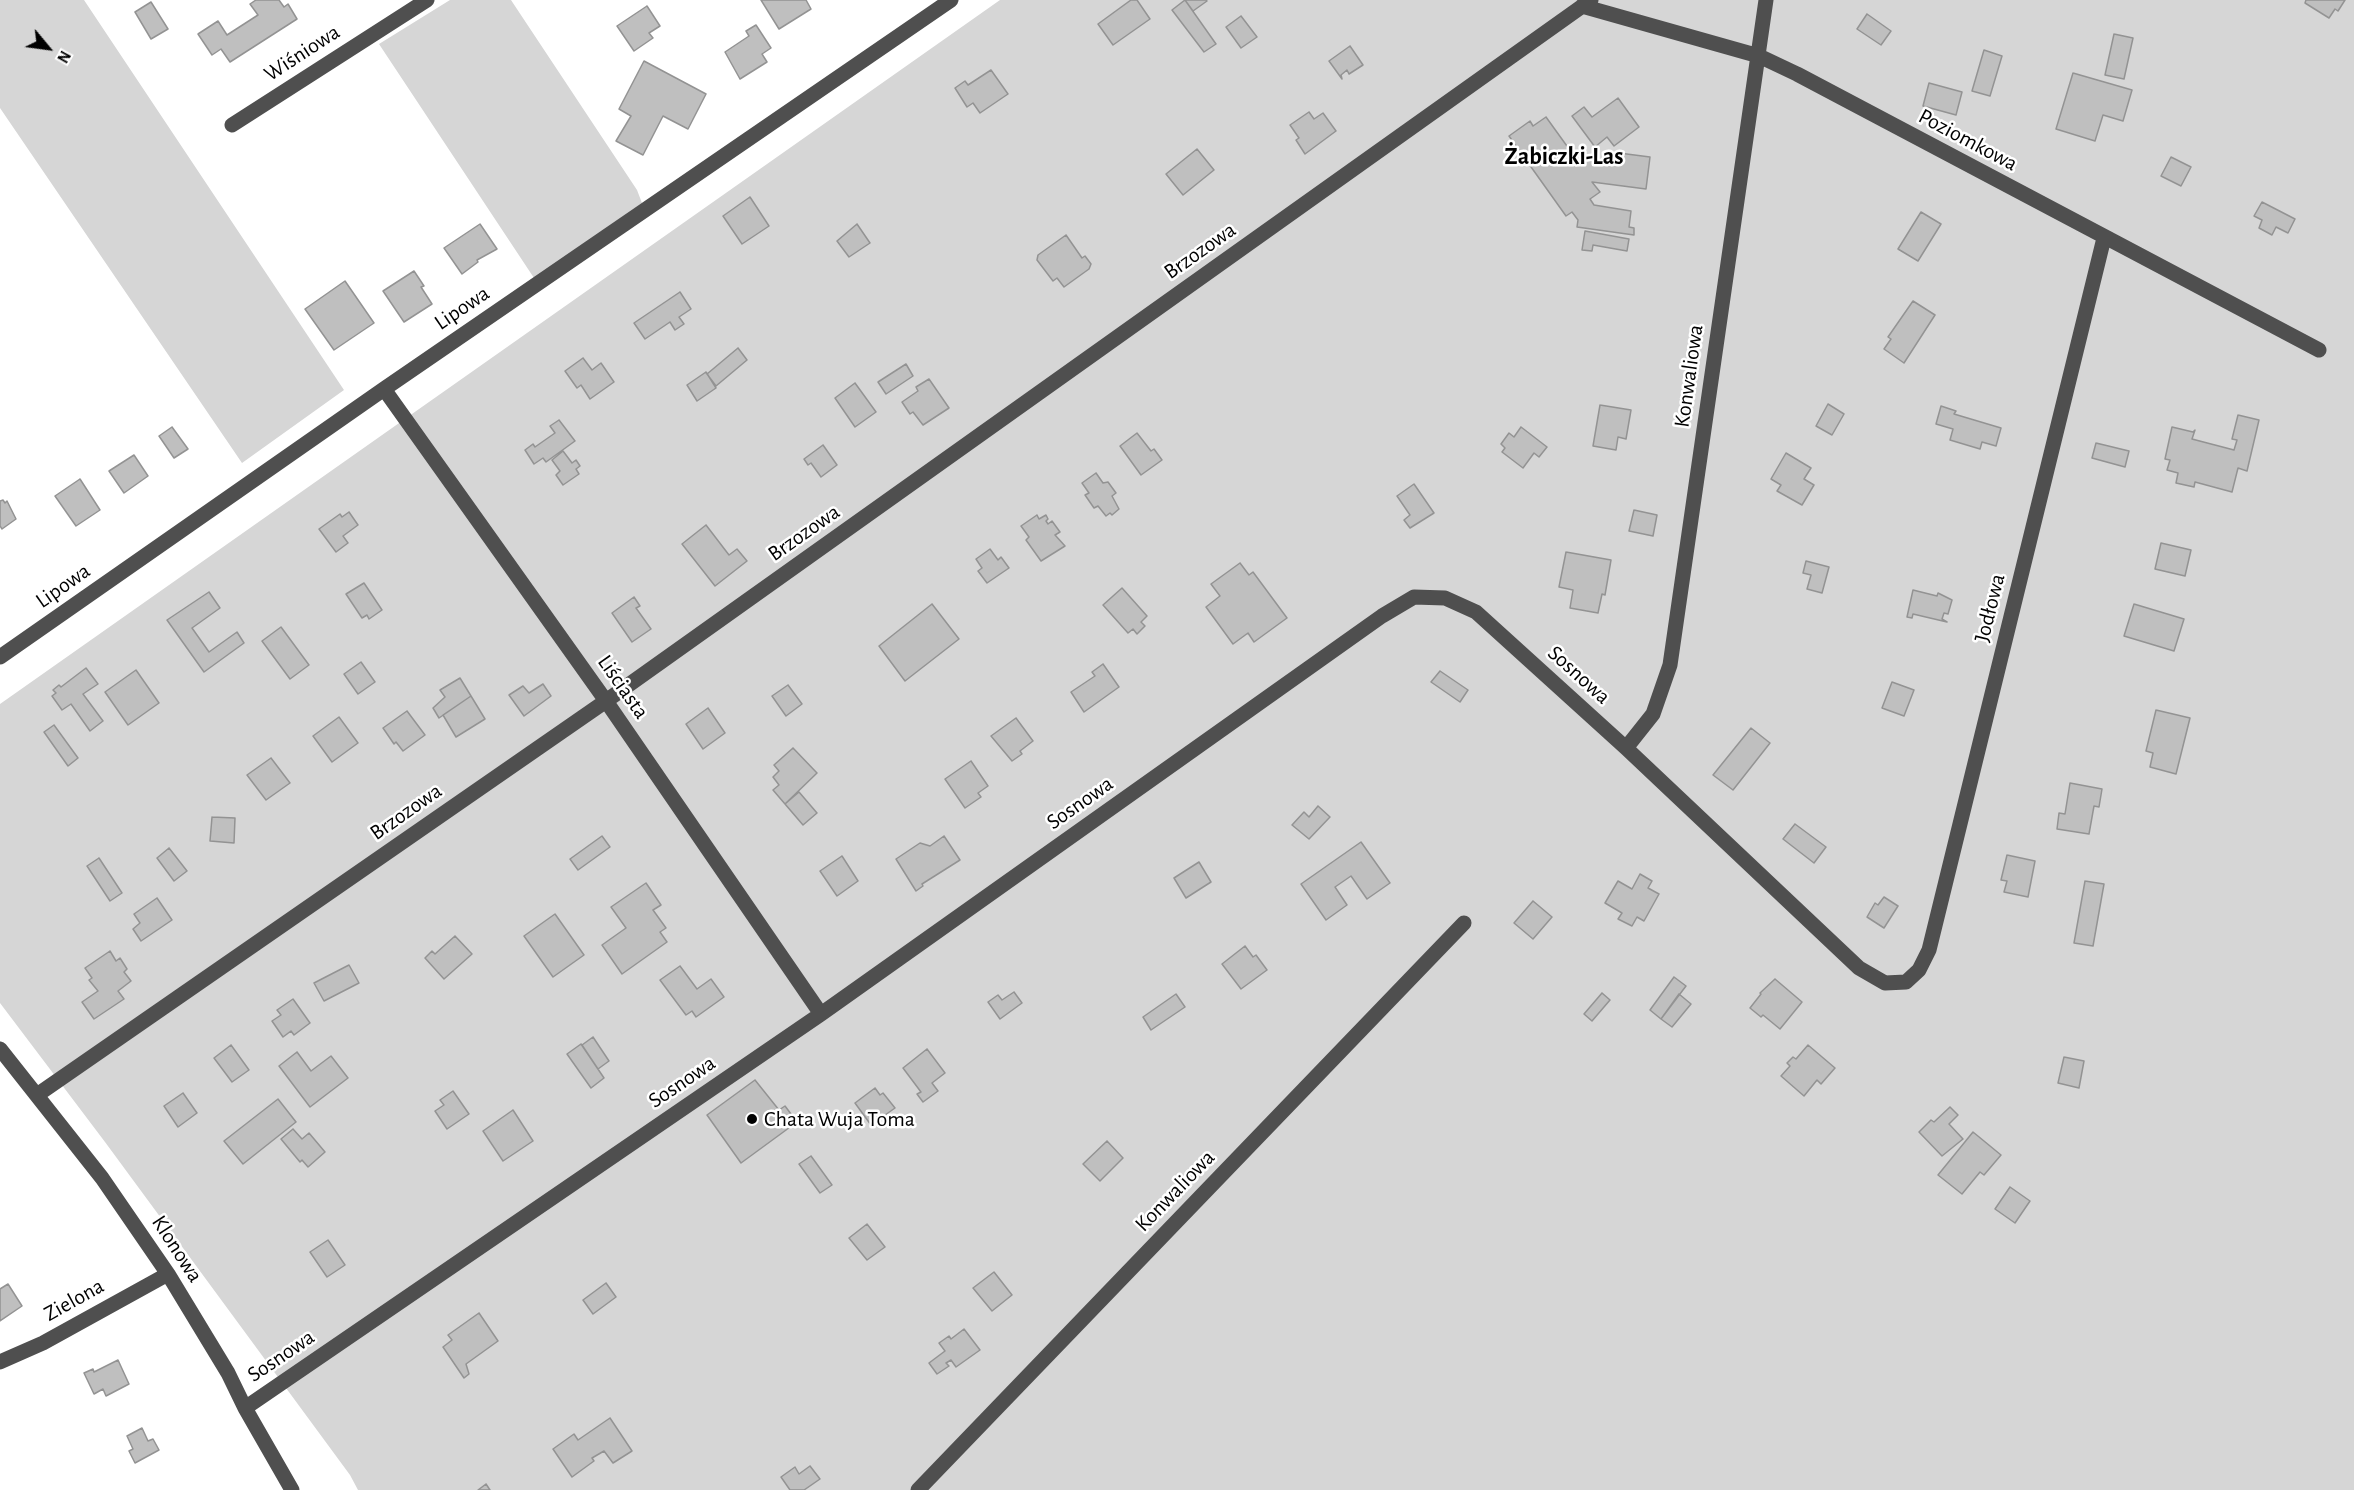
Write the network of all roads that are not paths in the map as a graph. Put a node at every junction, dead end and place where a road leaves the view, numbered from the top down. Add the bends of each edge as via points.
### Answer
1 (427, 0) edge
2 (951, 0) edge
3 (1766, 0) edge
4 (1587, 3) edge
5 (1759, 56) junction
6 (232, 125) dead end
7 (2104, 238) junction
8 (2319, 350) dead end
9 (384, 389) junction
10 (0, 657) edge
11 (606, 701) junction
12 (1626, 748) junction
13 (1464, 923) dead end
14 (1906, 982) joint
15 (821, 1014) junction
16 (0, 1049) edge
17 (37, 1095) junction
18 (168, 1274) junction
19 (0, 1362) edge
20 (244, 1408) junction
21 (292, 1490) edge
22 (918, 1490) edge

1 - 6 street, Wiśniowa
2 - 9 street, Lipowa
3 - 5 street, Konwaliowa
4 - 5 street, Poziomkowa
4 - 11 street, Brzozowa
5 - 7 street, Poziomkowa
5 - 12 street, Konwaliowa via 1670,665 1653,714
7 - 8 street, Poziomkowa
7 - 14 street, Jodłowa via 1929,950 1919,970
9 - 10 street, Lipowa
9 - 11 street, Liściasta
11 - 15 street, Liściasta
11 - 17 street, Brzozowa
12 - 14 street, Sosnowa via 1858,968 1885,983
12 - 15 street, Sosnowa via 1476,612 1445,598 1414,597
13 - 22 street, Konwaliowa
15 - 20 street, Sosnowa
16 - 17 street, Klonowa
17 - 18 street, Klonowa via 102,1178
18 - 19 street, Zielona via 43,1343
18 - 20 street, Klonowa
20 - 21 street, Klonowa

